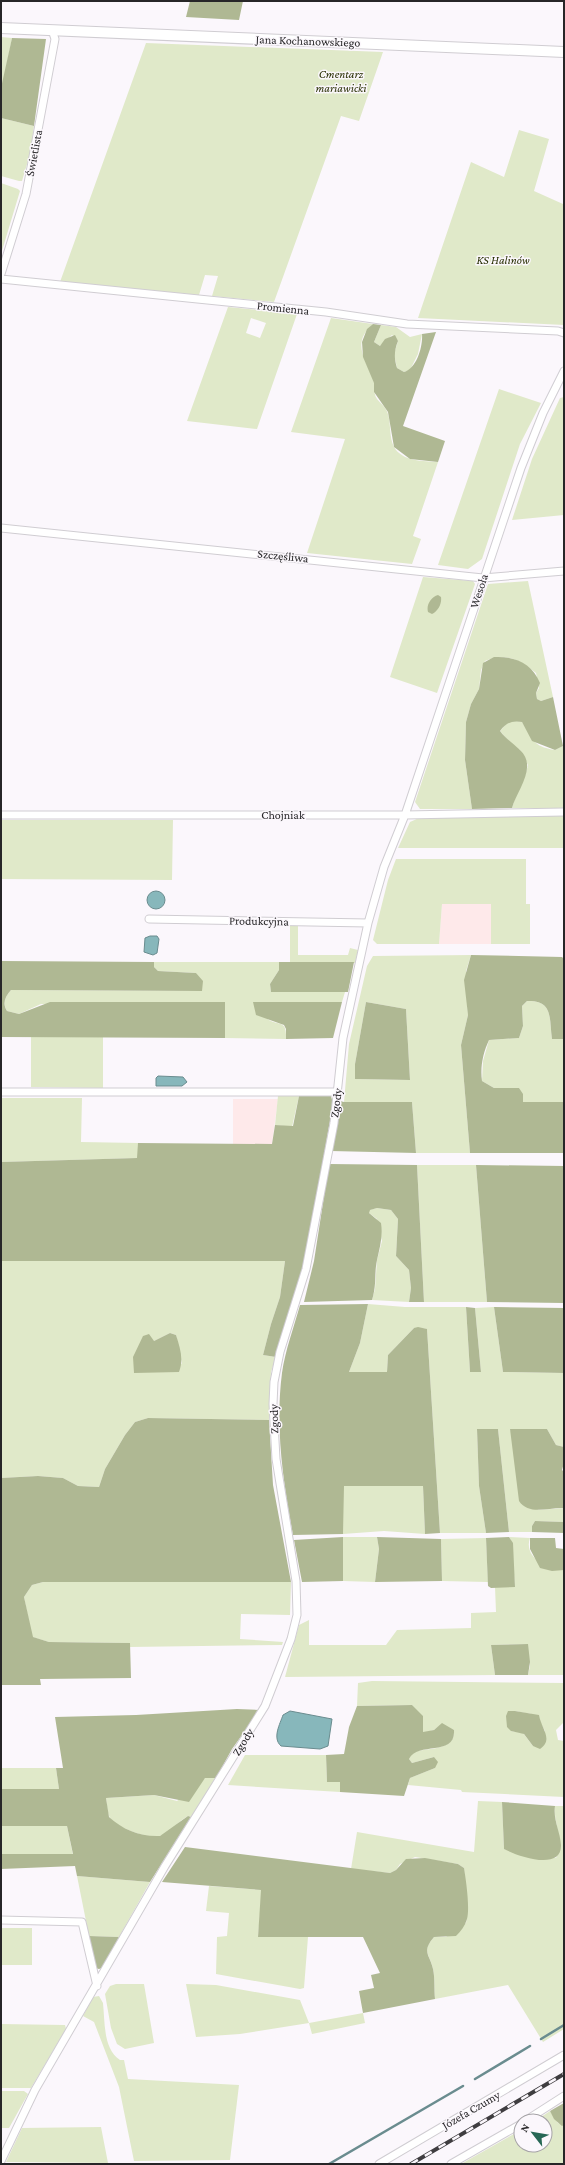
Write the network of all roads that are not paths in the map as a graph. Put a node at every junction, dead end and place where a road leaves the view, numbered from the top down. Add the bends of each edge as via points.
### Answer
1 (1, 28) edge
2 (52, 30) junction
3 (564, 52) edge
4 (1, 274) edge
5 (1, 279) edge
6 (564, 334) edge
7 (564, 371) edge
8 (1, 528) edge
9 (564, 571) edge
10 (483, 578) junction
11 (564, 812) edge
12 (1, 815) edge
13 (405, 815) junction
14 (149, 920) dead end
15 (368, 923) junction
16 (1, 1092) edge
17 (338, 1092) junction
18 (1, 1920) edge
19 (97, 1986) junction
20 (564, 2055) edge
21 (564, 2096) edge
22 (537, 2113) edge
23 (513, 2129) edge
24 (1, 2161) edge
25 (379, 2164) edge
26 (451, 2164) edge

1 - 2 street, Jana Kochanowskiego
2 - 3 street, Jana Kochanowskiego
2 - 4 street, Świetlista via 55,39 36,147 26,194
5 - 6 street, Promienna via 326,312 408,324 558,331
7 - 10 street, Wesoła via 543,413 521,468
8 - 10 street, Szczęśliwa
9 - 10 street, Szczęśliwa
10 - 13 street, Wesoła
11 - 13 street, Chojniak
12 - 13 street, Chojniak
13 - 15 street, Zgody via 384,868
14 - 15 street, Produkcyjna
15 - 17 street, Zgody via 343,1038
16 - 17 street
17 - 19 street, Zgody via 306,1269 280,1352 274,1382 276,1459 296,1581 295,1626 265,1706 165,1866
18 - 19 street via 82,1922
19 - 24 street, Zgody via 35,2090
20 - 25 street, Józefa Czumy
21 - 22 street
23 - 26 street

